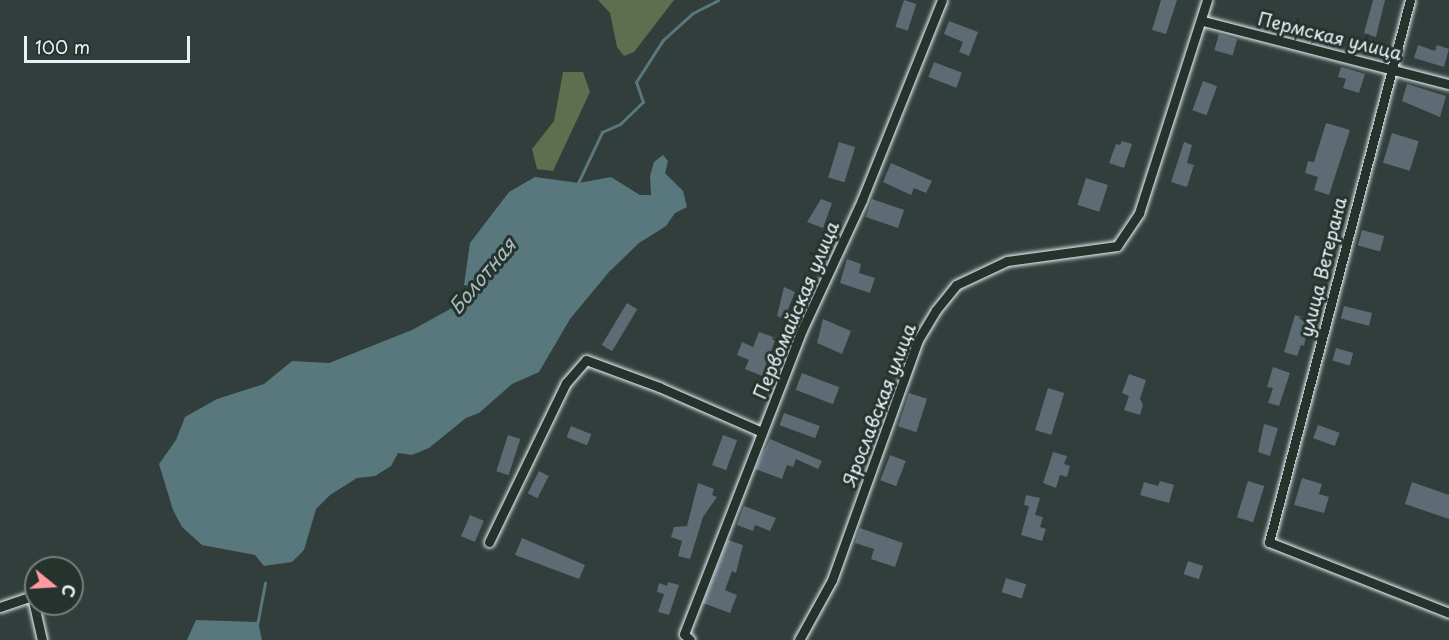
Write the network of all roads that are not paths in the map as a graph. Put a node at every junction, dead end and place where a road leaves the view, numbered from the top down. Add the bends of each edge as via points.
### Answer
1 (942, 0) edge
2 (1207, 0) edge
3 (1410, 0) edge
4 (1203, 21) junction
5 (1391, 68) junction
6 (1449, 84) edge
7 (762, 432) junction
8 (489, 542) dead end
9 (0, 607) edge
10 (1449, 613) edge
11 (687, 637) edge
12 (42, 640) edge
13 (799, 640) edge

1 - 7 street, Первомайская улица
2 - 4 street, Ярославская улица
3 - 5 street, улица Ветерана
4 - 5 street, Пермская улица
4 - 13 street, Ярославская улица via 1139,213 1117,246 1007,261 956,285 936,310 918,340 832,580
5 - 6 street, Пермская улица
5 - 10 street, улица Ветерана via 1269,542
7 - 8 street via 586,360 566,383
7 - 11 street, Первомайская улица
9 - 12 street via 32,596

